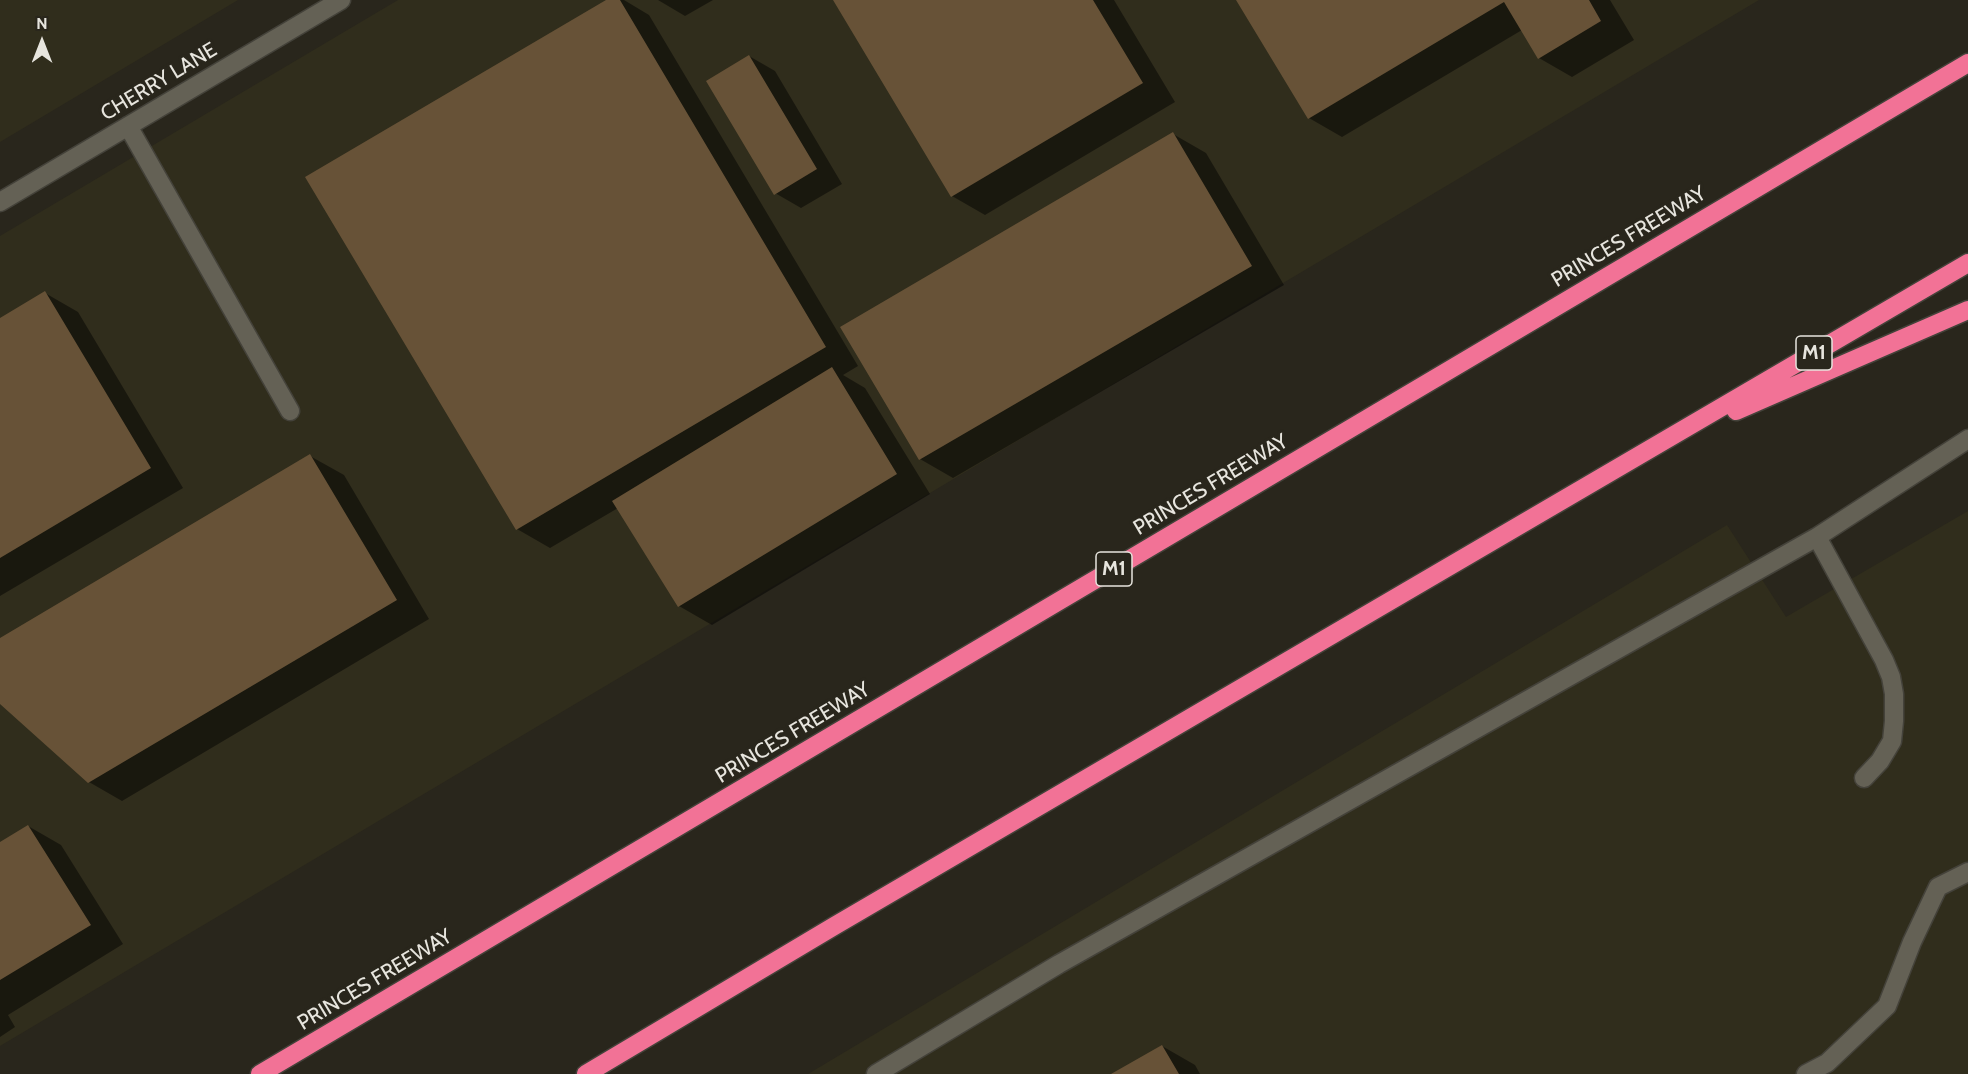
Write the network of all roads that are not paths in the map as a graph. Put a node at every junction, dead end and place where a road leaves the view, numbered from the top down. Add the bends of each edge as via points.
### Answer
1 (340, 0) edge
2 (1968, 63) edge
3 (128, 126) junction
4 (0, 202) edge
5 (1968, 263) edge
6 (1968, 310) edge
7 (290, 411) dead end
8 (1968, 439) edge
9 (1661, 443) junction
10 (1817, 537) junction
11 (1864, 778) dead end
12 (1968, 872) edge
13 (260, 1074) edge
14 (586, 1074) edge
15 (876, 1074) edge
16 (1806, 1074) edge

1 - 3 street, CHERRY LANE
2 - 13 highway, PRINCES FREEWAY / M1
3 - 4 street, CHERRY LANE
3 - 7 street
5 - 9 highway, M1
6 - 9 highway, M1
8 - 10 street
9 - 14 highway, M1
10 - 11 street via 1891,677 1892,741
10 - 15 street via 1059,964
12 - 16 street via 1938,887 1887,1006 1827,1063

